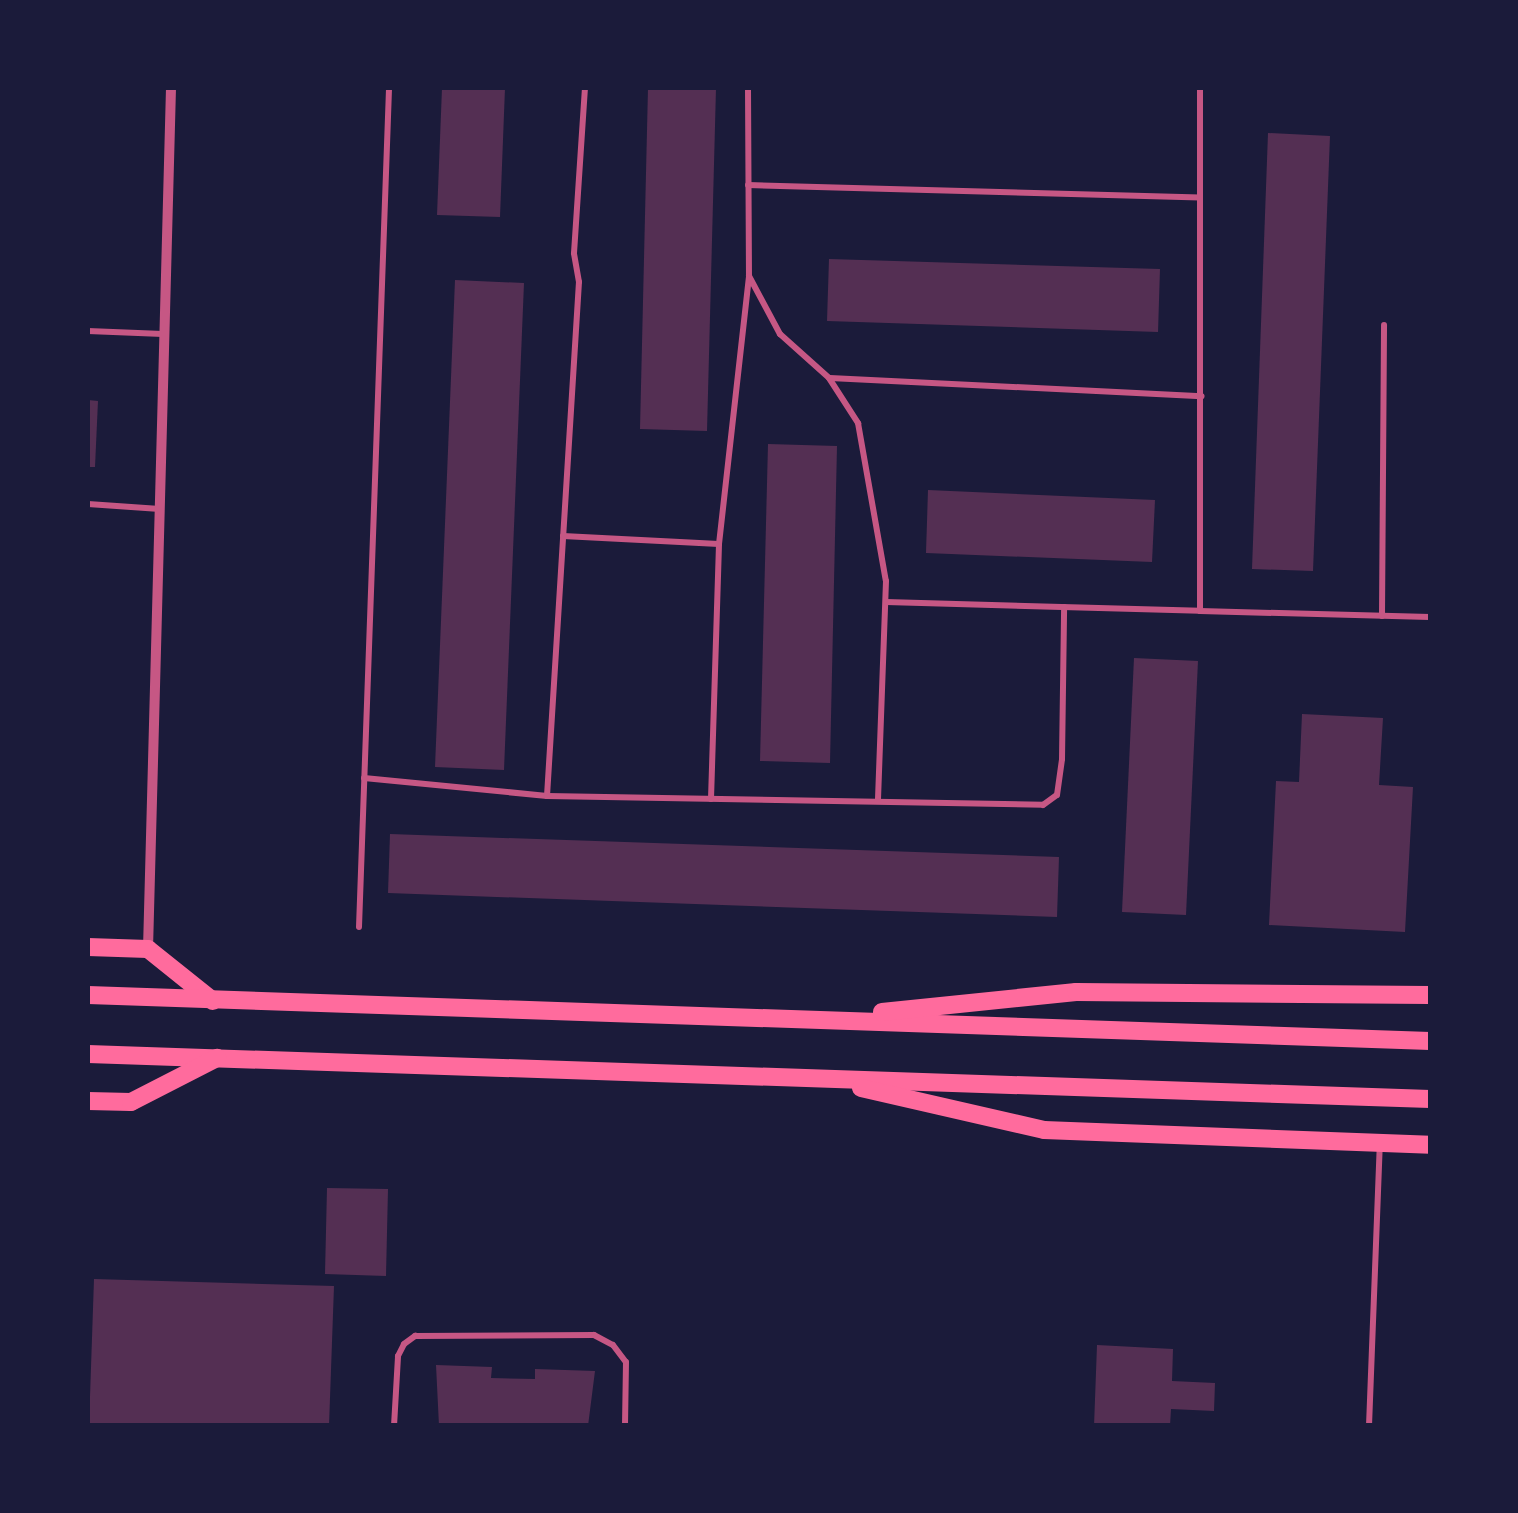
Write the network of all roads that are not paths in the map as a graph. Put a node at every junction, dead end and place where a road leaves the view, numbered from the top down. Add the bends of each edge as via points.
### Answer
1 (170, 88) edge
2 (389, 88) edge
3 (585, 88) edge
4 (748, 88) edge
5 (1200, 88) edge
6 (748, 185) junction
7 (1200, 198) junction
8 (749, 276) junction
9 (1384, 325) dead end
10 (88, 331) edge
11 (163, 334) junction
12 (828, 378) junction
13 (1202, 396) junction
14 (88, 504) edge
15 (160, 509) junction
16 (564, 536) junction
17 (719, 544) junction
18 (886, 602) junction
19 (1064, 608) junction
20 (1200, 611) junction
21 (1382, 616) junction
22 (1430, 617) edge
23 (364, 778) junction
24 (547, 796) junction
25 (711, 799) junction
26 (878, 799) junction
27 (359, 927) dead end
28 (88, 947) edge
29 (148, 949) junction
30 (88, 995) edge
31 (1430, 995) edge
32 (213, 1001) junction
33 (814, 1020) junction
34 (1430, 1041) edge
35 (88, 1054) edge
36 (222, 1056) junction
37 (816, 1078) junction
38 (1430, 1099) edge
39 (88, 1101) edge
40 (1380, 1143) junction
41 (1430, 1145) edge
42 (394, 1426) edge
43 (625, 1426) edge
44 (1368, 1426) edge

1 - 11 street
2 - 23 lane
3 - 16 lane
4 - 6 lane
5 - 7 lane
6 - 7 lane
6 - 8 lane
7 - 13 lane
8 - 12 lane via 780,334
8 - 17 lane
9 - 21 lane
10 - 11 lane
11 - 15 street
12 - 13 lane
12 - 18 lane via 858,423
13 - 20 lane
14 - 15 lane
15 - 29 street
16 - 17 lane
16 - 24 lane
17 - 25 lane
18 - 19 lane
18 - 26 lane
19 - 20 lane
19 - 26 lane via 1057,795 1020,808
20 - 21 lane
21 - 22 lane
23 - 24 lane
23 - 27 lane
24 - 25 lane
25 - 26 lane
28 - 29 main road
29 - 32 main road
30 - 32 main road
31 - 33 main road via 1076,992
32 - 33 main road
33 - 34 main road
35 - 36 main road
36 - 37 main road
36 - 39 main road via 131,1102
37 - 38 main road
37 - 40 main road via 1044,1130
40 - 41 main road
40 - 44 lane
42 - 43 lane via 398,1356 415,1336 554,1335 594,1335 613,1345 626,1362

